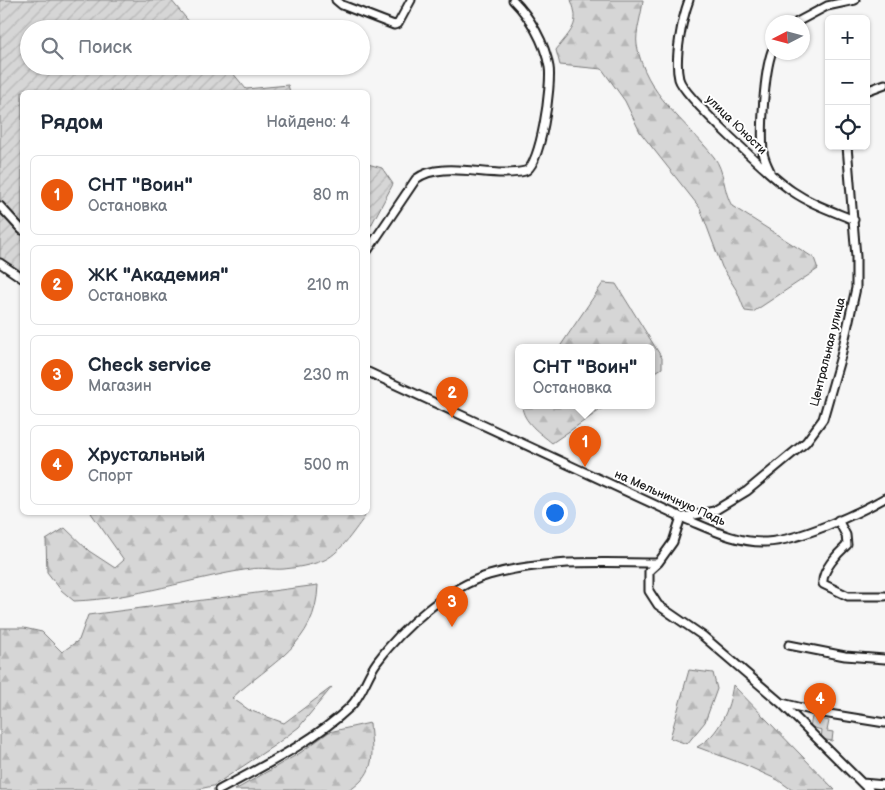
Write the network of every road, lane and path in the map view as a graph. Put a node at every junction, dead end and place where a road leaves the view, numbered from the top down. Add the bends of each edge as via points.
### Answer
1 (336, 0) edge
2 (411, 0) edge
3 (513, 0) edge
4 (689, 0) edge
5 (855, 0) edge
6 (810, 15) edge
7 (770, 60) edge
8 (885, 84) edge
9 (870, 90) edge
10 (847, 150) edge
11 (771, 172) junction
12 (0, 206) edge
13 (854, 220) junction
14 (20, 228) edge
15 (370, 247) edge
16 (0, 263) edge
17 (20, 277) edge
18 (370, 373) edge
19 (885, 498) edge
20 (682, 517) junction
21 (838, 520) junction
22 (658, 563) junction
23 (885, 596) edge
24 (789, 645) dead end
25 (885, 659) edge
26 (781, 703) junction
27 (885, 723) edge
28 (862, 783) junction
29 (885, 785) edge
30 (219, 790) edge
31 (869, 790) edge

1 - 2 street via 394,25 398,24
3 - 15 street via 531,23 549,65 544,123 531,168 525,171 435,171 422,174
4 - 11 street, улица Юности via 679,58 678,72 682,85 733,140
5 - 6 street via 827,6
7 - 11 street via 763,152
8 - 9 street
10 - 13 street, Центральная улица
11 - 13 street, улица Юности via 806,200
12 - 14 street
13 - 20 street, Центральная улица via 856,288 823,419 806,442 748,491 714,511
16 - 17 street
18 - 20 street, на Мельничную Падь
19 - 21 street, на Мельничную Падь
20 - 21 street, на Мельничную Падь via 723,534 764,542 790,538
20 - 22 street via 673,542
21 - 23 street via 847,545 836,555 823,579 824,584 848,596
22 - 26 street via 649,571 649,591 658,605 703,636
22 - 30 street via 551,563 488,576 466,585 436,604 395,640 376,663 361,694 338,717 274,760
24 - 25 street via 845,656
26 - 27 street
26 - 28 street
28 - 29 street
28 - 31 street

